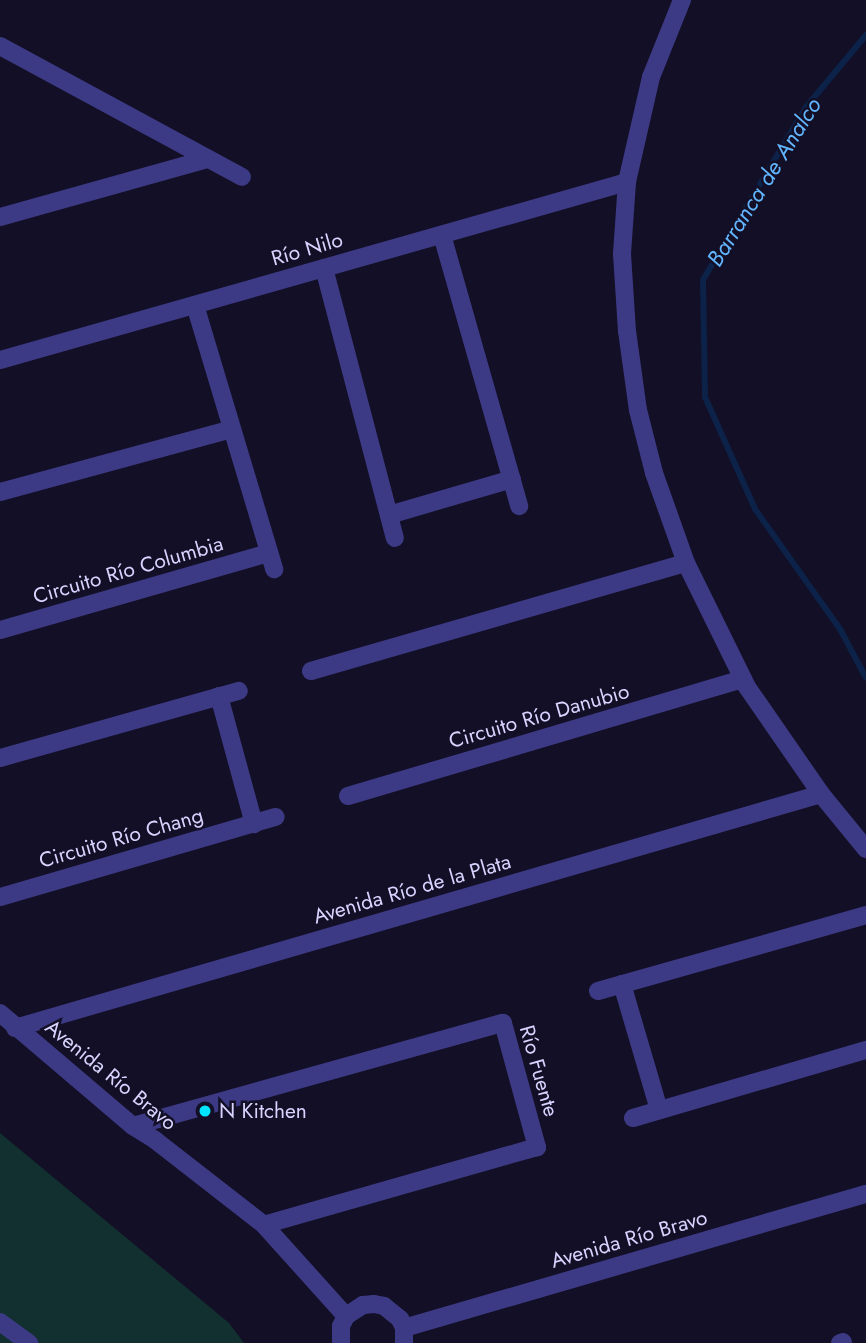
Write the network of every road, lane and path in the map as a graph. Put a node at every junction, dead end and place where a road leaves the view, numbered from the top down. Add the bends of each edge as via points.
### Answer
1 (682, 0) edge
2 (0, 46) edge
3 (208, 159) junction
4 (242, 177) dead end
5 (627, 182) junction
6 (0, 217) edge
7 (442, 234) junction
8 (324, 268) junction
9 (195, 305) junction
10 (0, 360) edge
11 (232, 429) junction
12 (512, 479) junction
13 (0, 492) edge
14 (519, 506) dead end
15 (389, 515) junction
16 (395, 538) dead end
17 (686, 563) junction
18 (0, 631) edge
19 (311, 671) dead end
20 (743, 679) junction
21 (239, 691) dead end
22 (219, 696) junction
23 (0, 758) edge
24 (821, 794) junction
25 (348, 796) dead end
26 (276, 817) dead end
27 (254, 824) junction
28 (866, 849) edge
29 (0, 897) edge
30 (866, 915) edge
31 (622, 984) junction
32 (598, 991) dead end
33 (0, 1013) edge
34 (15, 1028) junction
35 (866, 1050) edge
36 (659, 1111) junction
37 (633, 1118) dead end
38 (132, 1126) junction
39 (866, 1194) edge
40 (264, 1225) junction
41 (346, 1316) junction
42 (0, 1322) edge
43 (404, 1336) edge
44 (29, 1343) edge
45 (341, 1343) edge

1 - 5 street via 651,77
2 - 3 street
3 - 4 street
3 - 6 street
5 - 7 street, Río Nilo
5 - 17 street via 622,254 638,410 654,473
7 - 8 street, Río Nilo
7 - 12 street
8 - 9 street, Río Nilo
8 - 15 street
9 - 10 street, Río Nilo
9 - 11 street, Circuito Río Columbia
11 - 13 street
11 - 18 street, Circuito Río Columbia via 272,561
12 - 14 street
12 - 15 street
15 - 16 street
17 - 19 street
17 - 20 street
20 - 24 street
20 - 25 street, Circuito Río Danubio
21 - 22 street
22 - 23 street
22 - 27 street
24 - 28 street
24 - 34 street, Avenida Río de la Plata
26 - 27 street, Circuito Río Chang
27 - 29 street, Circuito Río Chang
30 - 31 street
31 - 32 street
31 - 36 street
33 - 34 street, Avenida Río Bravo
34 - 38 street, Avenida Río Bravo
35 - 36 street
36 - 37 street
38 - 40 street, Avenida Río Bravo
38 - 40 street, Río Fuente via 503,1023 537,1147
39 - 43 street, Avenida Río Bravo
40 - 41 street, Avenida Río Bravo
41 - 43 street via 363,1305 384,1306 400,1319
41 - 45 street
42 - 44 street

